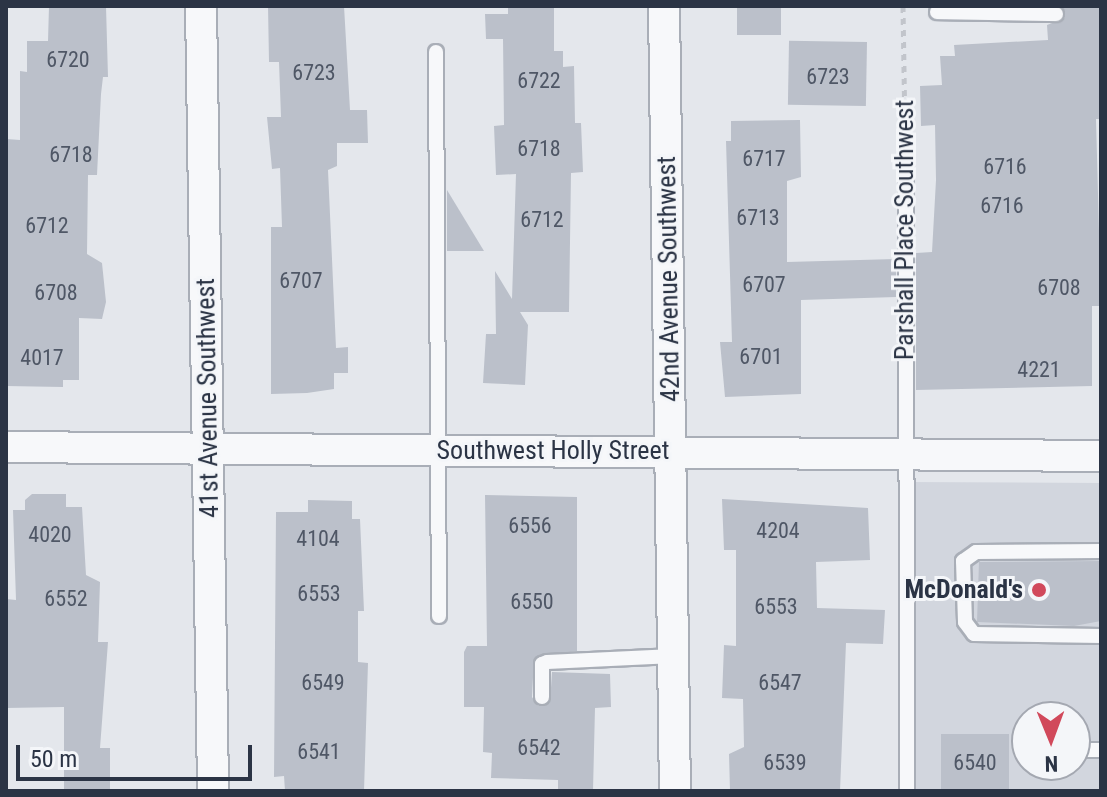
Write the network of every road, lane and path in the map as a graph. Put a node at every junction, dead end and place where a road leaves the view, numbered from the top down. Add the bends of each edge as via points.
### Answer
1 (201, 6) edge
2 (664, 6) edge
3 (903, 6) edge
4 (937, 12) dead end
5 (1056, 14) dead end
6 (436, 52) dead end
7 (906, 155) joint
8 (6, 447) edge
9 (209, 449) junction
10 (441, 451) junction
11 (671, 452) junction
12 (906, 454) junction
13 (1101, 456) edge
14 (1101, 551) edge
15 (439, 616) dead end
16 (1101, 636) edge
17 (674, 656) junction
18 (542, 697) dead end
19 (213, 791) edge
20 (675, 791) edge
21 (907, 791) edge

1 - 9 street, 41st Avenue Southwest
2 - 11 street, 42nd Avenue Southwest
3 - 7 path, Parshall Place Southwest
4 - 5 lane
6 - 10 lane
7 - 12 lane, Parshall Place Southwest
8 - 9 street, Southwest Holly Street
9 - 10 street, Southwest Holly Street
9 - 19 street, 41st Avenue Southwest
10 - 11 street, Southwest Holly Street
10 - 15 lane
11 - 12 street, Southwest Holly Street
11 - 17 street, 42nd Avenue Southwest
12 - 13 street, Southwest Holly Street
12 - 21 lane, Parshall Place Southwest
14 - 16 lane via 976,552 963,561 965,622 974,634
17 - 18 lane via 547,662 542,664
17 - 20 street, 42nd Avenue Southwest

